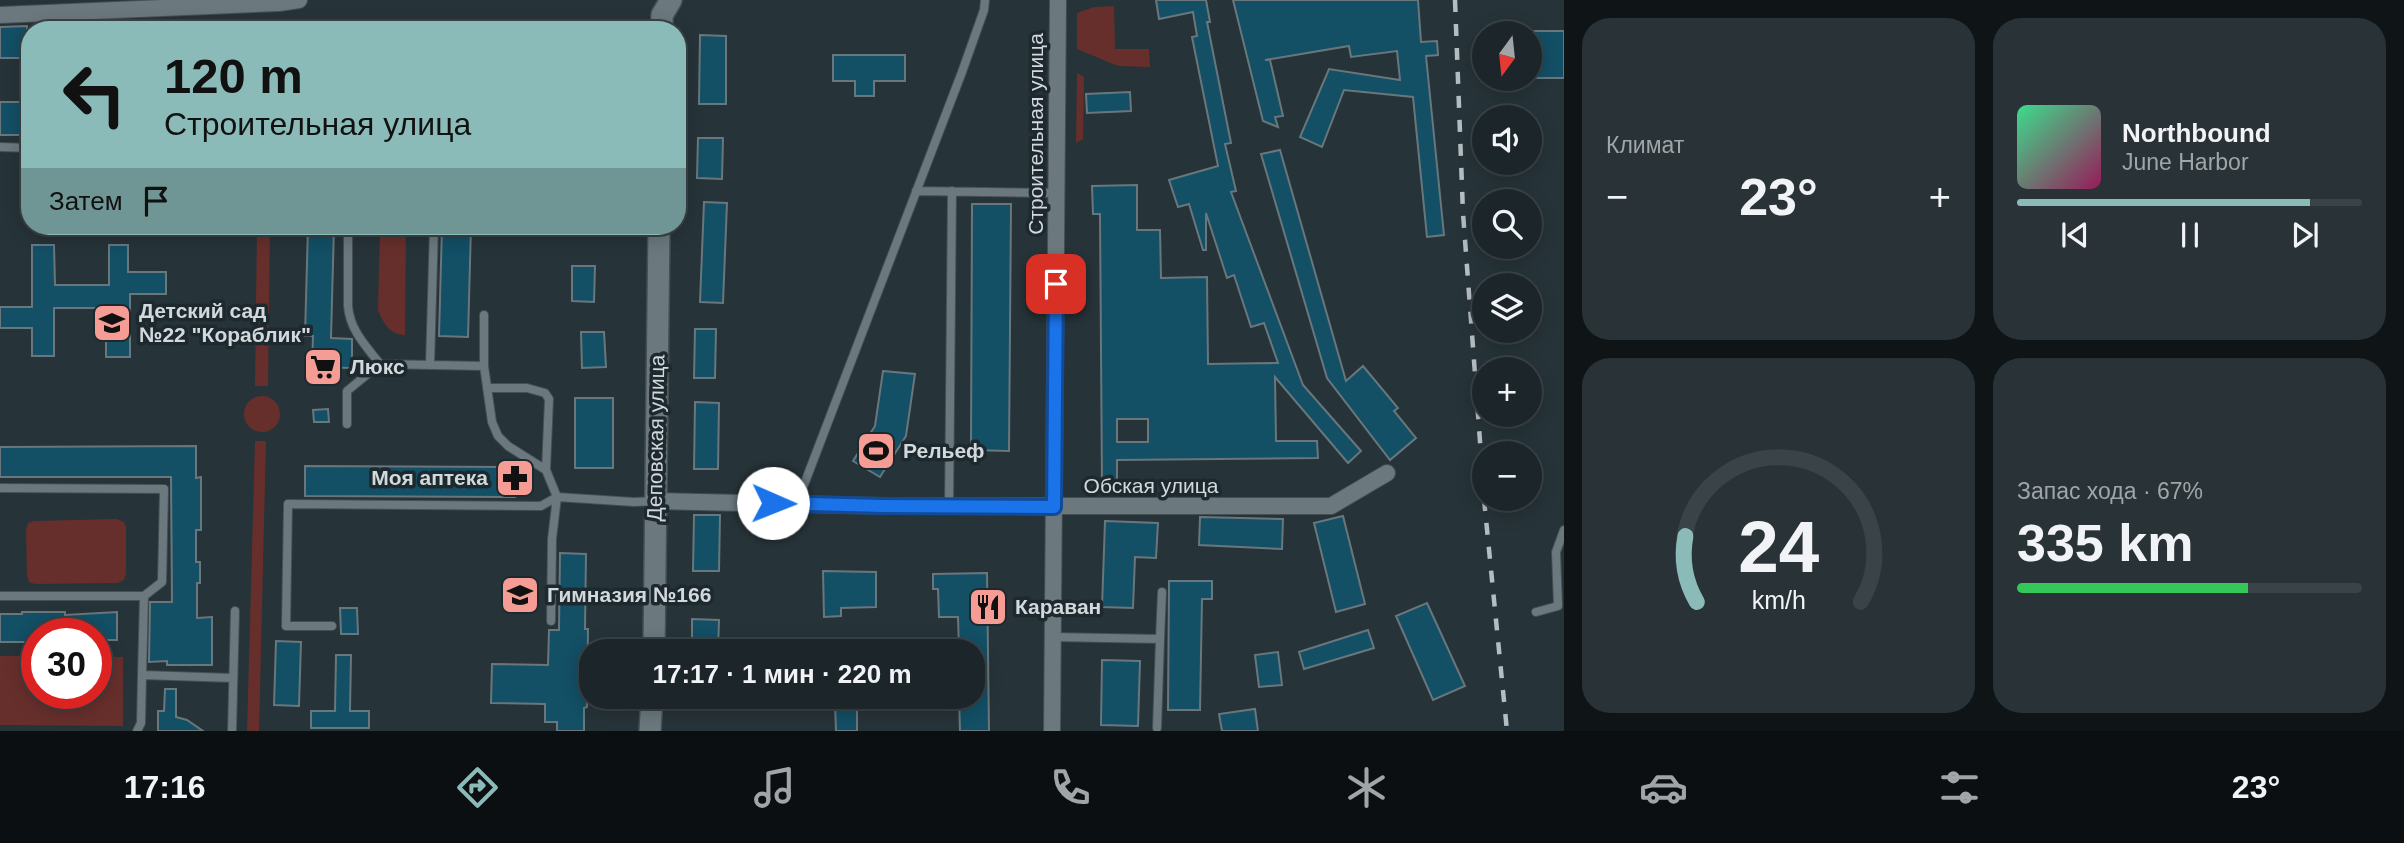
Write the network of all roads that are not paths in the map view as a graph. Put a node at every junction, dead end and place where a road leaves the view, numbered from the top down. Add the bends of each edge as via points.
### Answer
1 (299, 0) edge
2 (985, 0) edge
3 (1058, 0) edge
4 (0, 15) edge
5 (0, 147) edge
6 (21, 148) edge
7 (916, 191) junction
8 (953, 191) junction
9 (1057, 193) junction
10 (348, 235) edge
11 (434, 235) edge
12 (659, 235) edge
13 (484, 315) dead end
14 (380, 364) junction
15 (430, 365) junction
16 (484, 366) junction
17 (487, 388) junction
18 (347, 424) dead end
19 (546, 470) junction
20 (1387, 473) dead end
21 (0, 488) edge
22 (557, 497) junction
23 (655, 501) junction
24 (797, 503) junction
25 (950, 506) junction
26 (1054, 507) junction
27 (1564, 530) edge
28 (1162, 592) dead end
29 (0, 596) edge
30 (144, 597) junction
31 (1561, 606) edge
32 (234, 611) dead end
33 (1536, 611) dead end
34 (551, 621) dead end
35 (332, 626) dead end
36 (1053, 636) junction
37 (654, 639) edge
38 (1160, 639) junction
39 (142, 675) junction
40 (233, 678) junction
41 (651, 709) edge
42 (1157, 728) dead end
43 (137, 731) edge
44 (232, 731) edge
45 (650, 731) edge
46 (1052, 731) edge

1 - 4 street
2 - 7 lane
3 - 9 street, Строительная улица
5 - 6 lane
7 - 8 lane
7 - 24 lane
8 - 9 lane
8 - 25 lane
9 - 26 street, Строительная улица
10 - 14 lane via 349,319
11 - 15 lane
12 - 23 street, Деповская улица
13 - 16 lane
14 - 15 lane
14 - 18 lane via 347,391
15 - 16 lane
16 - 17 lane
17 - 19 lane via 498,436
17 - 19 lane via 545,393 549,399
19 - 22 lane
20 - 26 street, Обская улица via 1331,506
21 - 30 lane via 164,489 162,582
22 - 23 lane
22 - 34 lane
22 - 35 lane via 541,506 288,504 286,626
23 - 24 street, Обская улица
23 - 37 street, Деповская улица
24 - 25 street, Обская улица
25 - 26 street, Обская улица
26 - 36 street, Строительная улица
27 - 31 lane via 1556,552
28 - 38 lane
29 - 30 lane
30 - 39 lane
31 - 33 lane
32 - 40 lane
36 - 38 lane
36 - 46 street, Строительная улица
38 - 42 lane
39 - 40 lane
39 - 43 lane
40 - 44 lane
41 - 45 street

